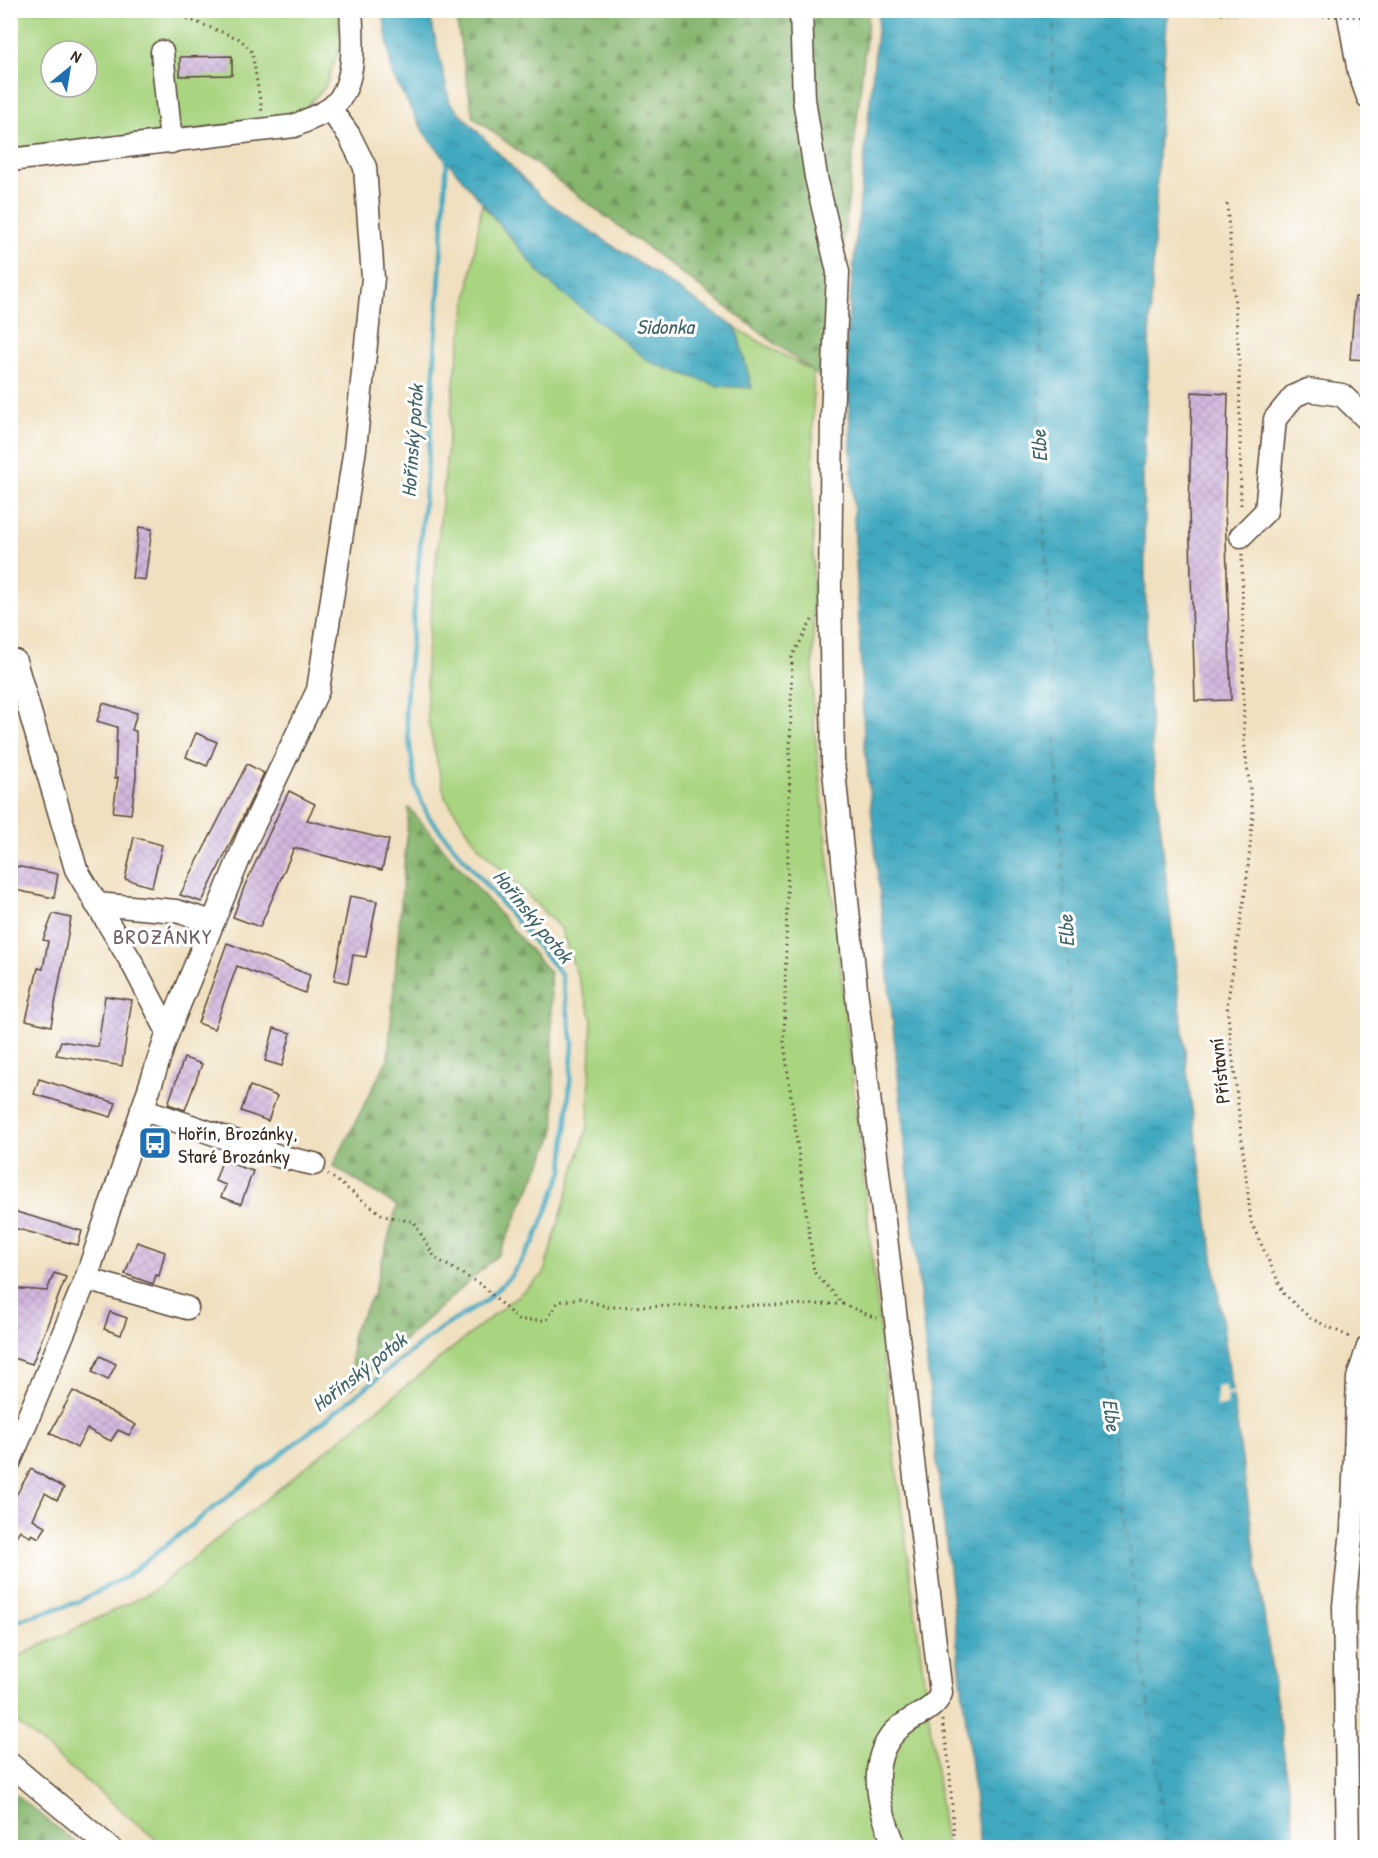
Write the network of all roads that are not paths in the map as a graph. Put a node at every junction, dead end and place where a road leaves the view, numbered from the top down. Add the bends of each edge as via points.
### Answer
1 (351, 10) edge
2 (801, 10) edge
3 (1348, 10) edge
4 (162, 52) dead end
5 (1368, 97) edge
6 (330, 109) junction
7 (171, 142) junction
8 (10, 160) edge
9 (1368, 420) edge
10 (1241, 536) road end
11 (15, 661) dead end
12 (96, 904) junction
13 (213, 922) junction
14 (168, 1032) junction
15 (142, 1109) junction
16 (314, 1164) road end
17 (86, 1279) junction
18 (187, 1308) dead end
19 (1363, 1344) edge
20 (10, 1461) edge
21 (10, 1764) edge
22 (111, 1848) edge
23 (896, 1848) edge
24 (1348, 1848) edge

1 - 6 street via 354,57 344,89
2 - 23 street via 804,99 816,177 838,272 830,587 833,761 856,988 940,1677 939,1700 897,1729 885,1741 880,1758 882,1816
3 - 5 street via 1359,72
4 - 7 street
6 - 7 street via 294,126
6 - 13 street via 349,135 364,167 373,278 356,448 318,690 248,837
7 - 8 street
9 - 10 street via 1342,395 1308,390 1294,396 1275,419 1266,511
11 - 12 street via 76,869
12 - 13 street via 176,911
12 - 14 street
13 - 14 street
14 - 15 street
15 - 16 street via 278,1156
15 - 17 street
17 - 18 street
17 - 20 street
19 - 24 street via 1344,1606
21 - 22 street

